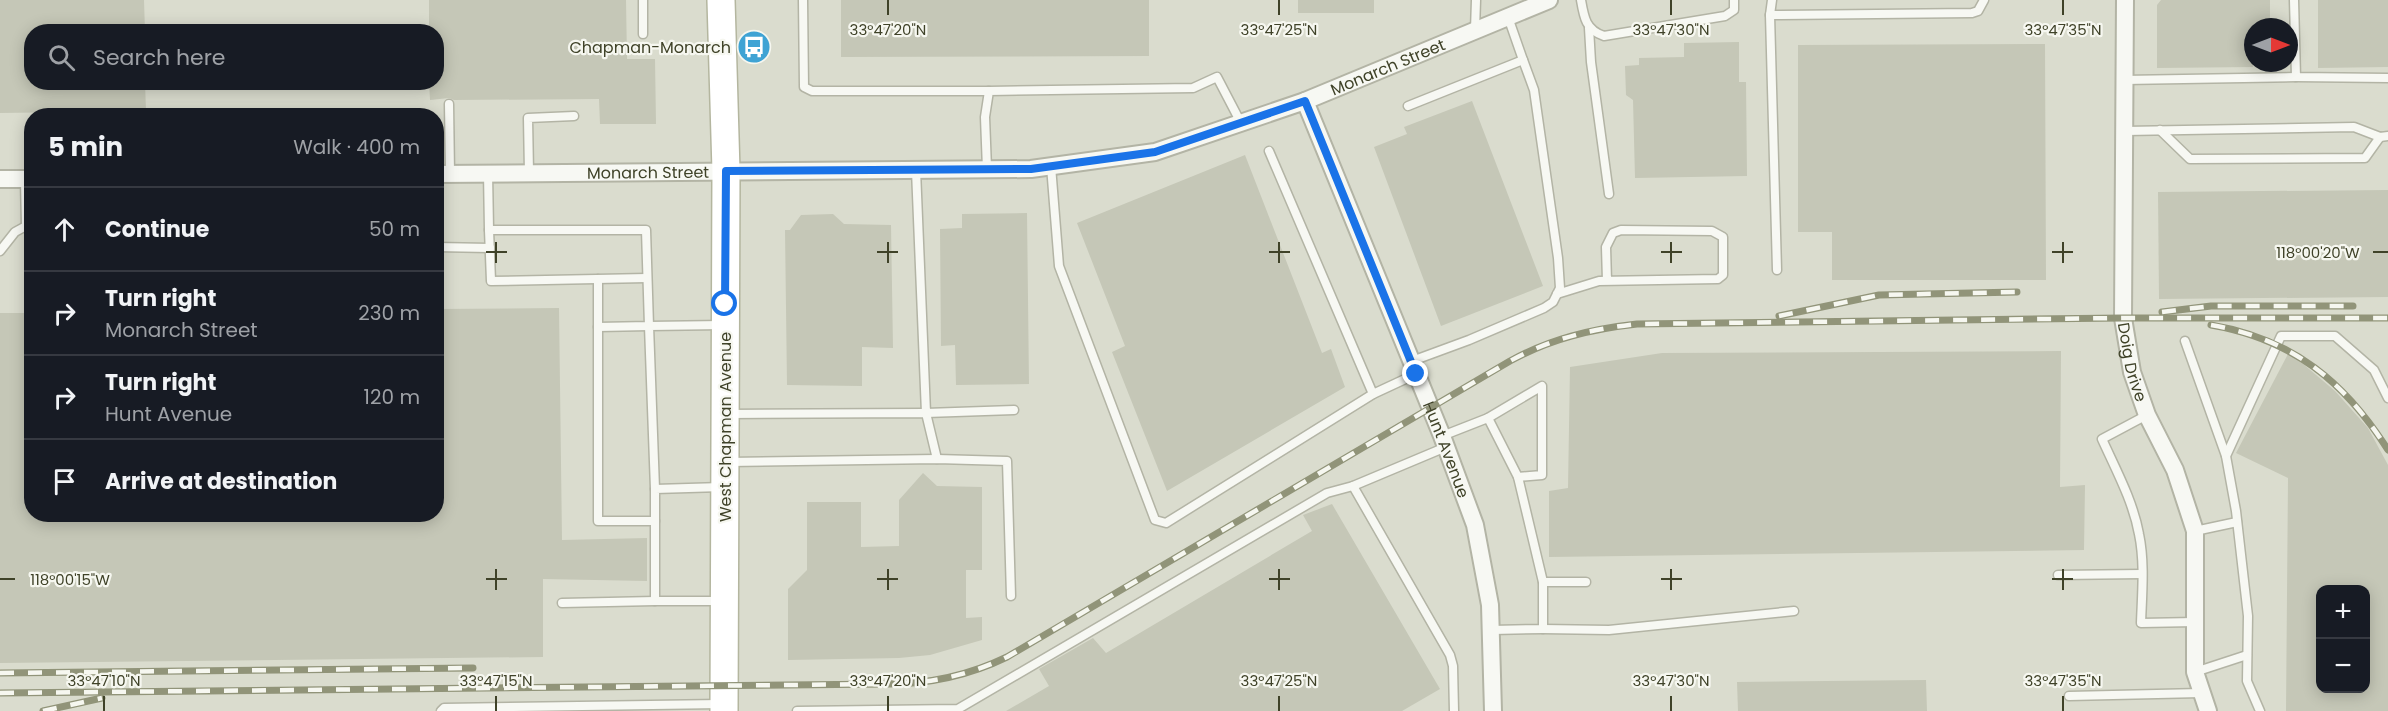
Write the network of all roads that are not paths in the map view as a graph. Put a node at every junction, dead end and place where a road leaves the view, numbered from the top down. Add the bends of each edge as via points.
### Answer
1 (643, 0) edge
2 (721, 0) edge
3 (803, 0) edge
4 (1476, 0) edge
5 (1581, 0) edge
6 (1734, 0) edge
7 (1772, 0) edge
8 (1984, 0) edge
9 (2125, 0) edge
10 (2294, 0) edge
11 (1544, 1) edge
12 (1770, 15) junction
13 (1509, 16) junction
14 (1589, 27) junction
15 (1475, 30) junction
16 (643, 34) dead end
17 (1523, 60) junction
18 (2296, 77) junction
19 (2388, 78) edge
20 (2124, 80) junction
21 (989, 91) junction
22 (1305, 101) junction
23 (449, 104) dead end
24 (1408, 106) dead end
25 (574, 116) dead end
26 (1241, 123) junction
27 (2160, 130) junction
28 (2125, 131) junction
29 (2384, 136) edge
30 (1269, 151) dead end
31 (444, 162) edge
32 (1051, 166) junction
33 (987, 169) junction
34 (916, 170) junction
35 (726, 171) junction
36 (488, 173) junction
37 (528, 173) junction
38 (444, 174) edge
39 (0, 179) edge
40 (24, 179) edge
41 (1609, 194) dead end
42 (24, 229) edge
43 (489, 230) junction
44 (444, 247) edge
45 (490, 248) junction
46 (0, 250) edge
47 (1777, 270) dead end
48 (647, 278) junction
49 (598, 279) junction
50 (1607, 280) junction
51 (1557, 294) junction
52 (725, 325) junction
53 (649, 326) junction
54 (598, 327) junction
55 (2185, 341) dead end
56 (1414, 368) junction
57 (1373, 394) junction
58 (2388, 398) edge
59 (1014, 411) dead end
60 (926, 413) junction
61 (725, 414) junction
62 (2147, 415) junction
63 (1488, 418) junction
64 (1444, 441) junction
65 (2226, 456) junction
66 (937, 459) junction
67 (725, 474) junction
68 (1518, 477) junction
69 (1353, 486) junction
70 (655, 489) junction
71 (655, 521) junction
72 (2237, 522) junction
73 (2195, 531) junction
74 (2142, 574) junction
75 (2058, 575) dead end
76 (1543, 582) junction
77 (1586, 582) dead end
78 (1011, 596) dead end
79 (655, 601) junction
80 (724, 602) junction
81 (561, 603) dead end
82 (1794, 611) dead end
83 (2195, 622) junction
84 (1544, 628) junction
85 (1492, 630) junction
86 (2247, 655) junction
87 (2195, 672) junction
88 (2201, 693) junction
89 (2069, 696) dead end
90 (724, 707) edge
91 (441, 711) edge
92 (797, 711) edge
93 (1454, 711) edge
94 (1493, 711) edge
95 (2208, 711) edge
96 (2260, 711) edge

1 - 16 lane
2 - 35 main road, West Chapman Avenue
3 - 21 lane via 804,87 812,91
4 - 15 lane
5 - 14 lane
6 - 14 lane via 1734,10 1725,16 1604,36
7 - 12 lane
8 - 12 lane via 1978,11 1972,13
9 - 20 street, Doig Drive
10 - 18 lane
11 - 13 street, Monarch Street
12 - 47 lane
13 - 15 street, Monarch Street
13 - 17 lane
14 - 41 lane
15 - 22 street, Monarch Street
17 - 24 lane
17 - 51 lane via 1536,101 1558,258
18 - 19 lane
18 - 20 lane
20 - 28 street, Doig Drive
21 - 26 lane via 1193,88 1217,77
21 - 33 lane via 984,117
22 - 26 street, Monarch Street
22 - 56 street, Hunt Avenue
23 - 31 lane
25 - 37 lane via 528,118
26 - 32 street, Monarch Street via 1155,152
27 - 28 lane
27 - 29 lane via 2355,127
27 - 29 lane via 2190,159 2365,158
28 - 62 street, Doig Drive via 2123,318 2132,372
30 - 57 lane
32 - 33 street, Monarch Street
32 - 57 lane via 1059,266 1155,520 1166,523
33 - 34 street, Monarch Street
34 - 35 street, Monarch Street
34 - 60 lane
35 - 37 street, Monarch Street
35 - 52 main road, West Chapman Avenue
36 - 37 street, Monarch Street
36 - 38 street, Monarch Street
36 - 43 lane
39 - 40 street
42 - 46 lane via 15,232
43 - 45 lane
43 - 48 lane via 646,230
44 - 45 lane
45 - 49 lane via 491,281
48 - 49 lane
48 - 53 lane
49 - 54 lane
50 - 50 lane via 1718,279 1724,269 1723,237 1712,231 1621,230 1613,233 1606,247
50 - 51 lane
51 - 56 lane via 1544,308
52 - 53 lane
52 - 61 main road, West Chapman Avenue
53 - 54 lane
53 - 70 lane
54 - 71 lane via 598,521
55 - 65 lane
56 - 57 lane
56 - 64 street, Hunt Avenue
58 - 65 lane via 2374,369 2335,336 2282,336
59 - 60 lane
60 - 61 lane
60 - 66 lane
61 - 67 main road, West Chapman Avenue
62 - 73 street, Doig Drive via 2175,470
62 - 74 lane via 2102,439 2139,534
63 - 64 lane
63 - 68 lane
63 - 68 lane via 1542,386 1542,475
64 - 69 lane
64 - 85 street, Hunt Avenue via 1475,525
65 - 72 lane
66 - 67 lane
66 - 78 lane via 1007,461
67 - 70 lane
67 - 80 main road, West Chapman Avenue
68 - 76 lane
69 - 92 lane via 1328,493 958,709
69 - 93 lane via 1450,655
70 - 71 lane
71 - 79 lane
72 - 73 lane
72 - 86 lane via 2248,616
73 - 83 street, Doig Drive
74 - 75 lane
74 - 83 lane via 2141,623
76 - 77 lane
76 - 84 lane
79 - 80 lane
79 - 81 lane
80 - 90 main road, West Chapman Avenue
82 - 84 lane via 1609,630
83 - 87 street, Doig Drive
84 - 85 lane
85 - 94 street, Hunt Avenue
86 - 87 lane
86 - 96 lane via 2247,681
87 - 88 street, Doig Drive
88 - 89 lane
88 - 95 street, Doig Drive
90 - 91 lane

